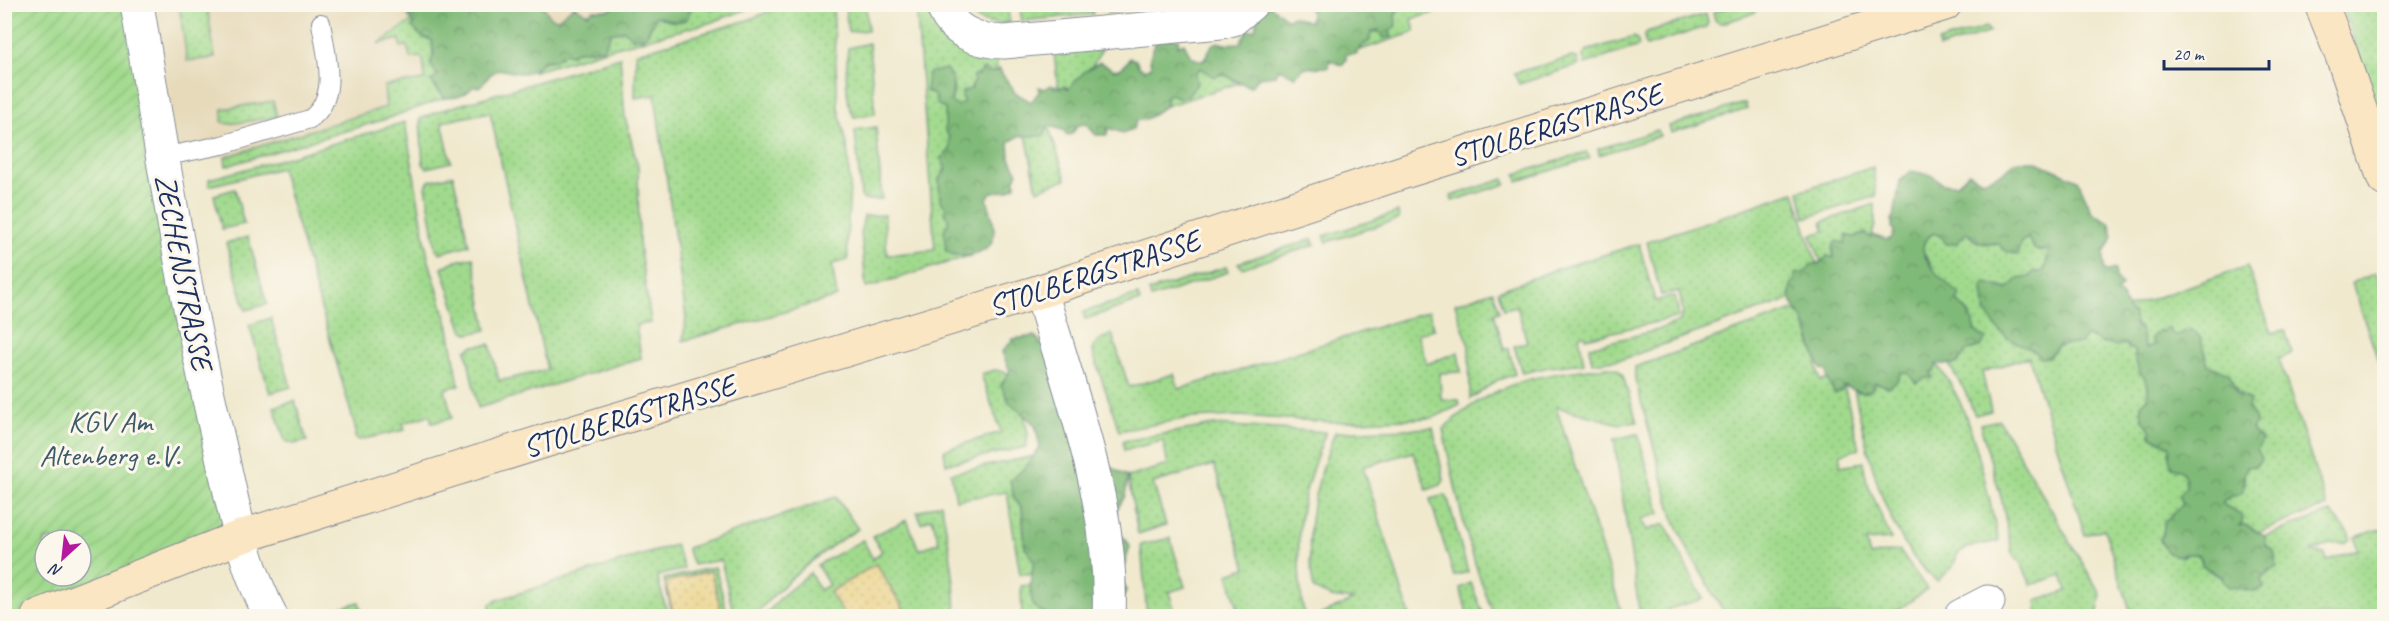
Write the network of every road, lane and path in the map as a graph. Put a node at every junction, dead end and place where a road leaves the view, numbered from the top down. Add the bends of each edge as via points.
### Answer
1 (137, 4) edge
2 (942, 4) edge
3 (1251, 4) edge
4 (1945, 4) edge
5 (2321, 4) edge
6 (321, 23) dead end
7 (162, 157) junction
8 (2385, 179) edge
9 (1041, 291) junction
10 (240, 537) junction
11 (38, 616) edge
12 (270, 616) edge
13 (1109, 616) edge

1 - 7 street, ZECHENSTRASSE
2 - 3 street via 958,29 982,39 1004,42 1221,22 1233,19
4 - 9 street, STOLBERGSTRASSE via 1410,170
5 - 8 street
6 - 7 lane via 328,88 316,114 248,137
7 - 10 street, ZECHENSTRASSE via 184,284
9 - 10 street, STOLBERGSTRASSE
9 - 13 street via 1098,498 1110,578
10 - 11 street, STOLBERGSTRASSE
10 - 12 street, ZECHENSTRASSE

